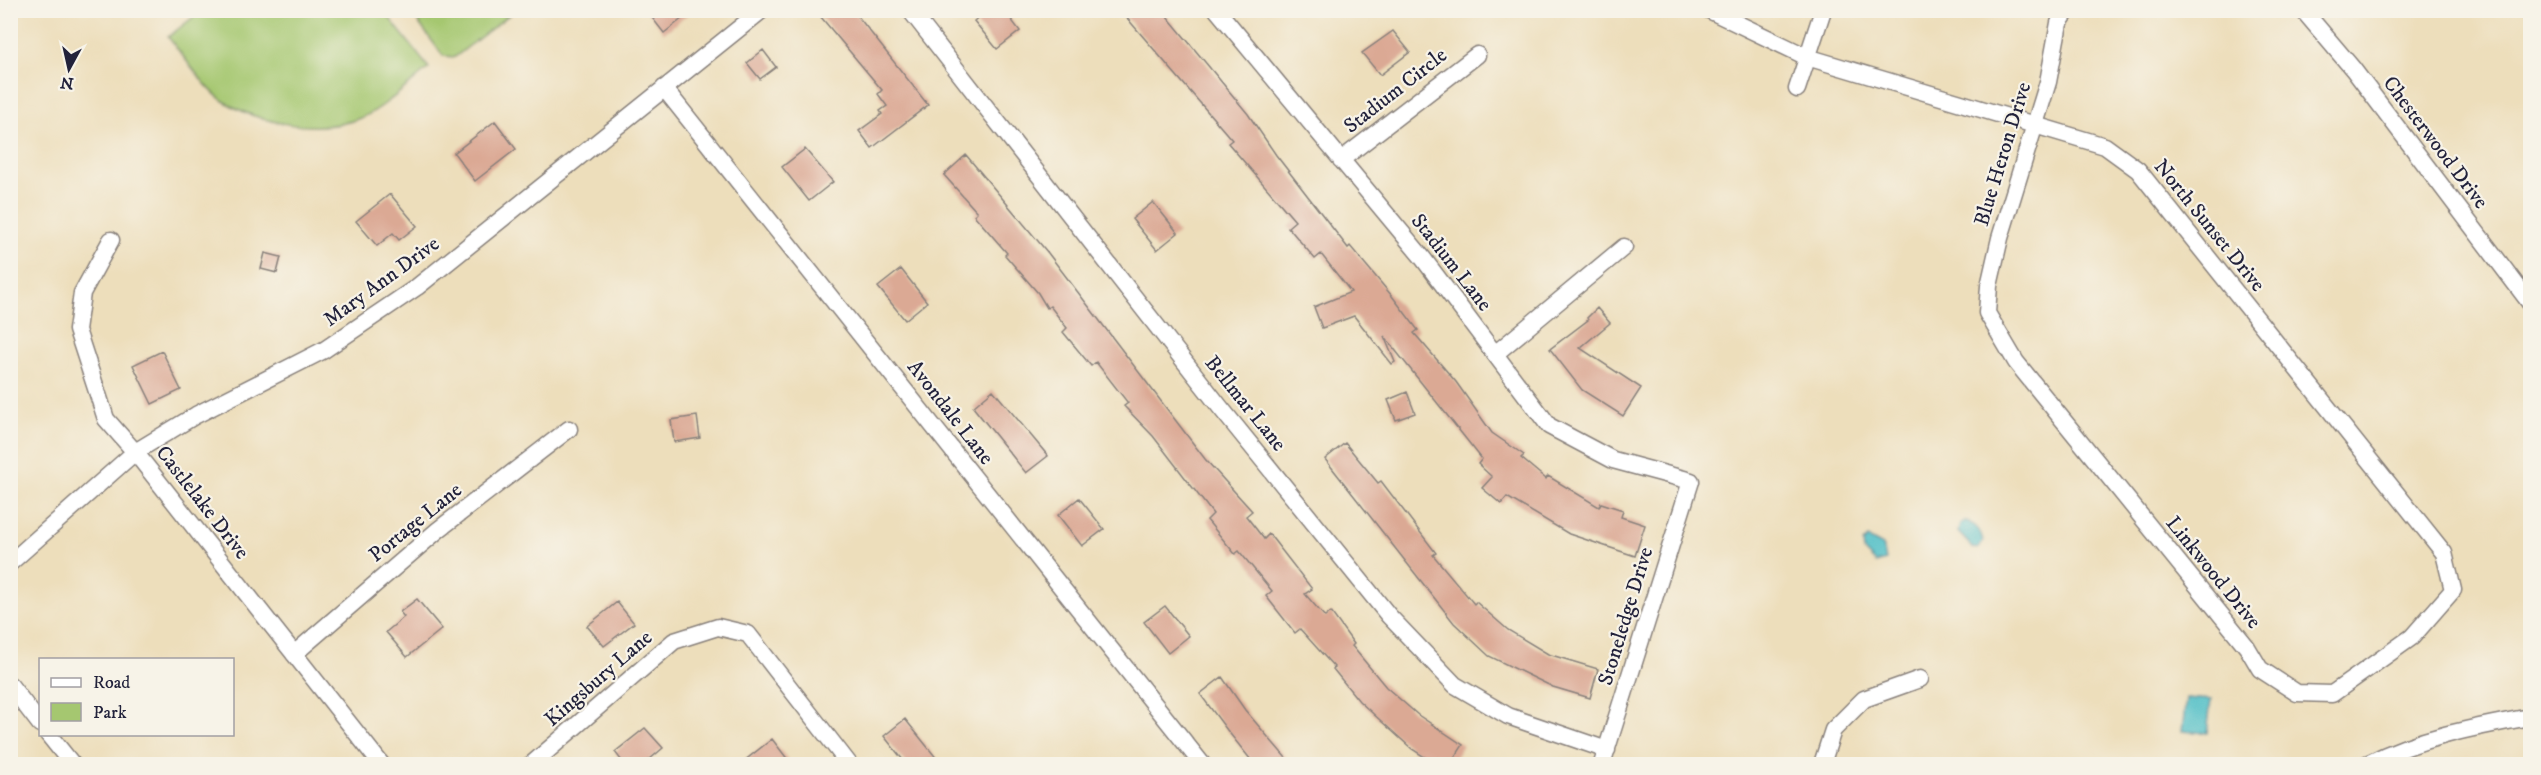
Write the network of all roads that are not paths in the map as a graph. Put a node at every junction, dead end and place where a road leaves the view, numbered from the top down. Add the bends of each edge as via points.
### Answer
1 (762, 10) edge
2 (910, 10) edge
3 (1216, 10) edge
4 (1709, 10) edge
5 (1823, 10) edge
6 (2068, 10) edge
7 (2302, 10) edge
8 (1477, 56) dead end
9 (1807, 57) junction
10 (664, 88) junction
11 (1797, 88) dead end
12 (2035, 124) junction
13 (1341, 160) junction
14 (111, 240) dead end
15 (1624, 247) dead end
16 (2530, 303) edge
17 (1987, 313) joint
18 (1495, 354) junction
19 (569, 429) dead end
20 (135, 452) junction
21 (1691, 481) joint
22 (10, 563) edge
23 (2453, 590) joint
24 (294, 654) junction
25 (1920, 679) dead end
26 (10, 685) edge
27 (2530, 717) edge
28 (39, 723) edge
29 (49, 736) edge
30 (1604, 757) edge
31 (72, 765) edge
32 (381, 765) edge
33 (532, 765) edge
34 (849, 765) edge
35 (1202, 765) edge
36 (1822, 765) edge
37 (2367, 765) edge

1 - 10 street, Mary Ann Drive
2 - 30 street, Bellmar Lane via 1389,616 1455,685 1508,716
3 - 13 street, Stadium Lane
4 - 9 street, North Sunset Drive
5 - 9 street
6 - 12 street, Blue Heron Drive via 2059,23
7 - 16 street, Chesterwood Drive via 2353,69
8 - 13 street, Stadium Circle
9 - 11 street
9 - 12 street, North Sunset Drive
10 - 20 street, Mary Ann Drive via 417,287 324,350 196,415
10 - 35 street, Avondale Lane
12 - 17 street, Blue Heron Drive via 2000,238
12 - 23 street, North Sunset Drive via 2105,146 2138,171 2444,553
13 - 18 street, Stadium Lane via 1422,257
14 - 20 street, Castlelake Drive via 82,293 77,330 106,419
15 - 18 street
17 - 23 street, Linkwood Drive via 2016,362 2247,647 2260,669 2297,693 2332,694 2412,637
18 - 21 street, Stadium Lane via 1549,426 1612,460
19 - 24 street, Portage Lane via 438,530
20 - 22 street, Mary Ann Drive
20 - 24 street, Castlelake Drive
21 - 30 street, Stoneledge Drive
24 - 32 street, Castlelake Drive
25 - 36 street via 1864,699 1833,730
26 - 28 street
27 - 37 street via 2474,727 2386,754
29 - 31 street
33 - 34 street, Kingsbury Lane via 674,641 718,627 748,634

